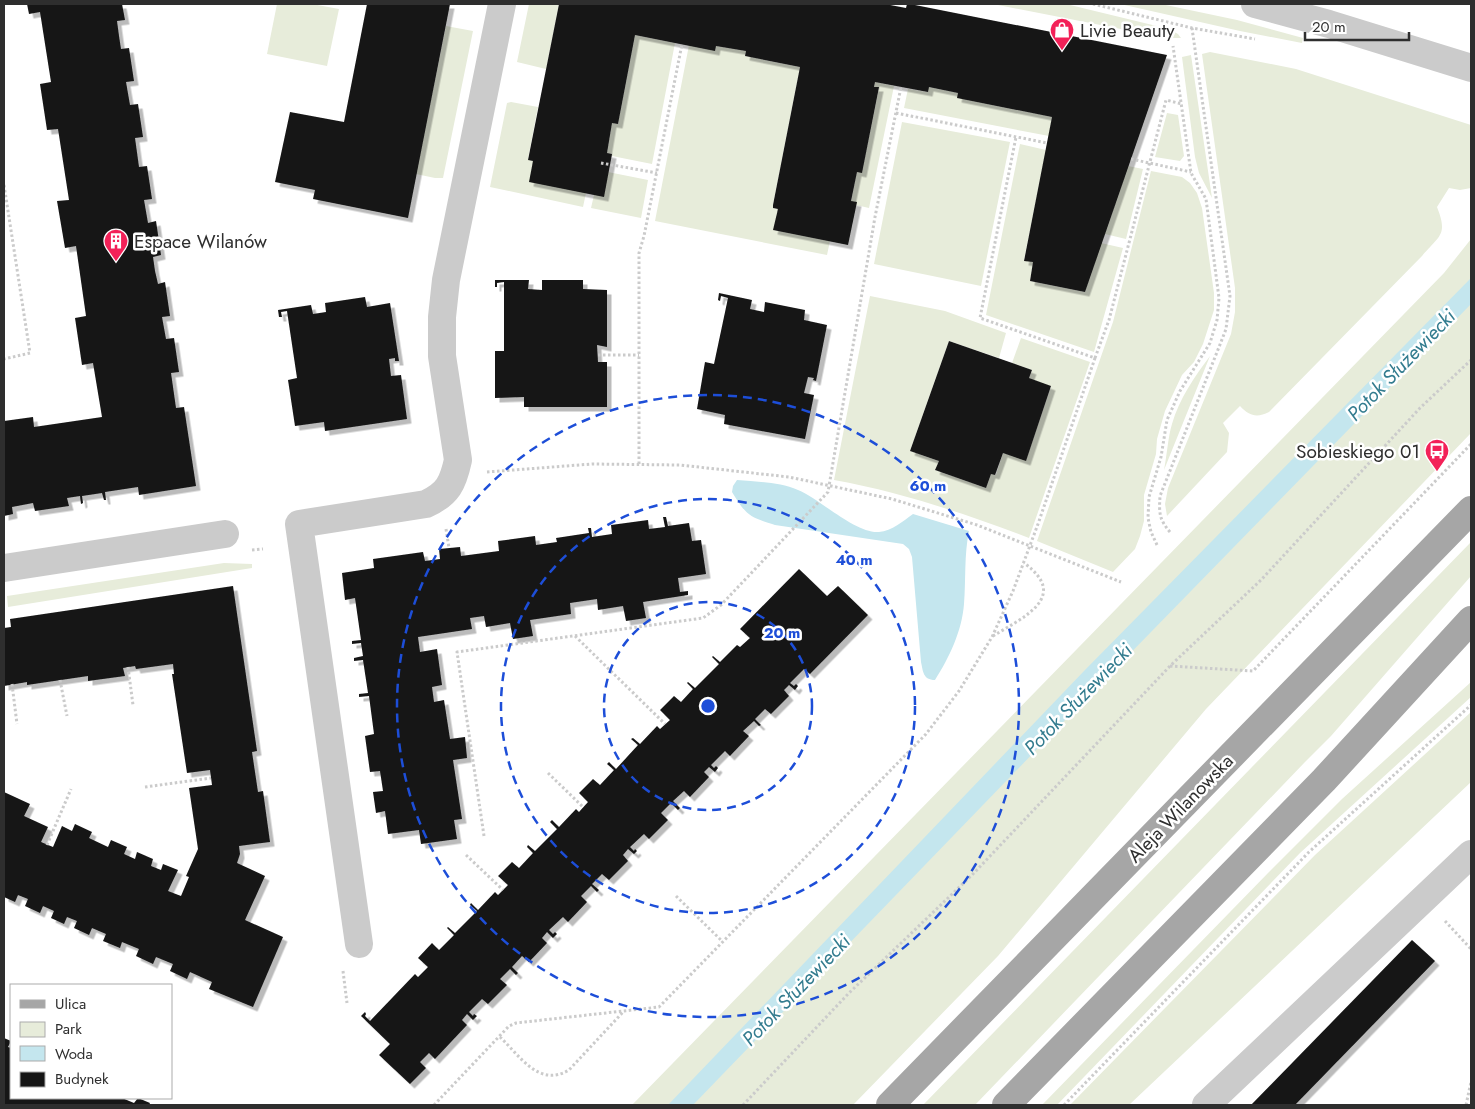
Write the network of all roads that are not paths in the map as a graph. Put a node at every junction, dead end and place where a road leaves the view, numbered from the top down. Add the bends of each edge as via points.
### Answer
1 (502, 4) edge
2 (1255, 4) edge
3 (1471, 68) edge
4 (1471, 510) edge
5 (225, 534) dead end
6 (4, 568) edge
7 (1471, 620) edge
8 (1471, 854) edge
9 (359, 944) dead end
10 (890, 1105) edge
11 (1006, 1105) edge
12 (1206, 1105) edge

1 - 9 street via 456,227 443,308 442,356 458,460 455,476 439,498 426,504 299,524
2 - 3 street
4 - 10 main road, Aleja Wilanowska
5 - 6 street
7 - 11 main road via 1324,780
8 - 12 street

